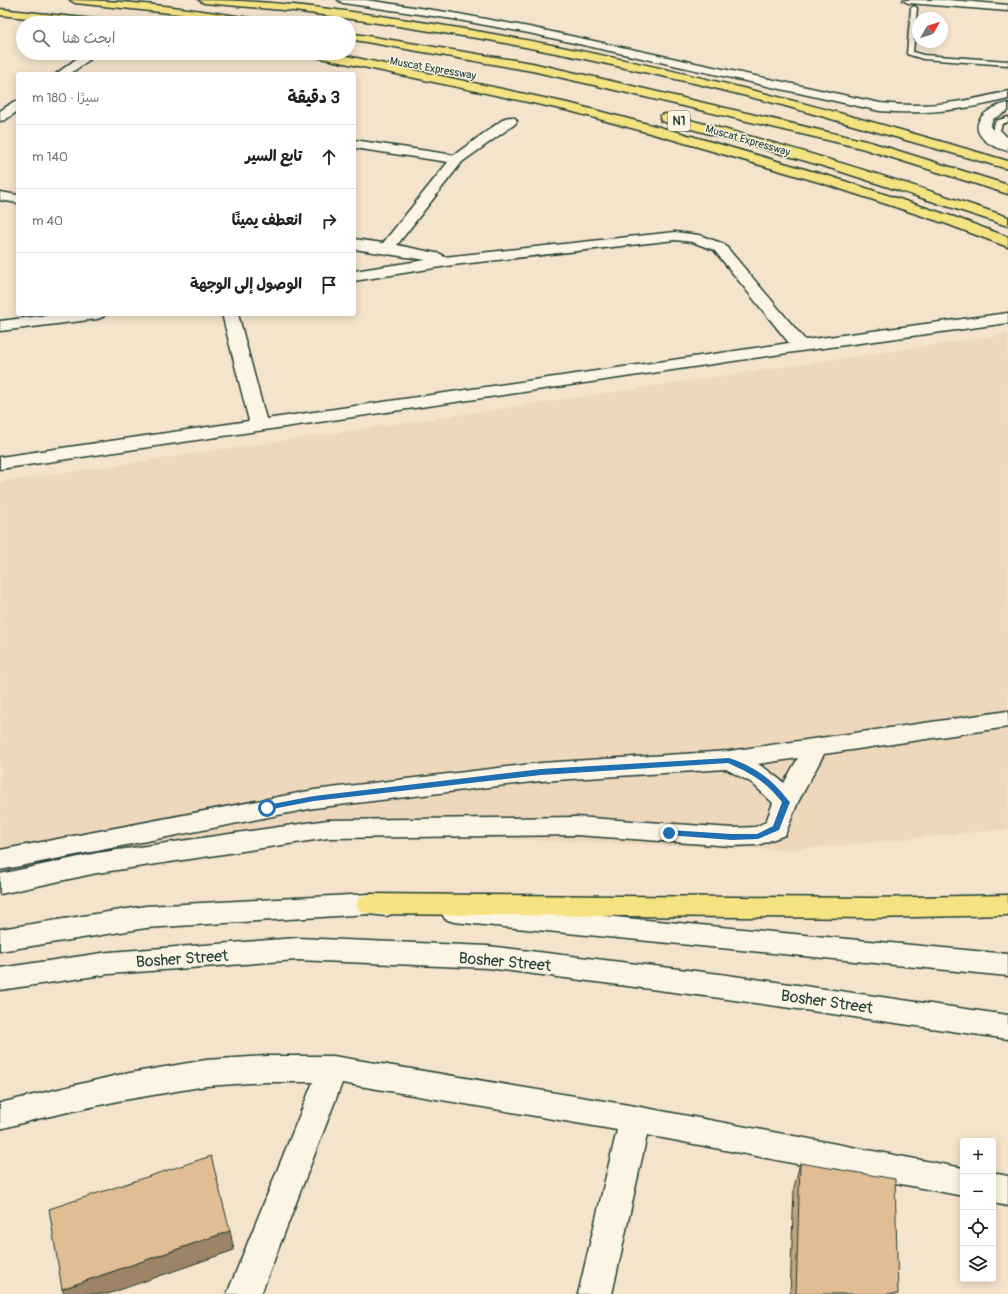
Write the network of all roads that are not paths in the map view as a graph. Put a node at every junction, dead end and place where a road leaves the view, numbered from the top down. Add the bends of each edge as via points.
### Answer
1 (75, 0) edge
2 (204, 0) edge
3 (314, 0) edge
4 (343, 0) edge
5 (939, 3) junction
6 (911, 4) edge
7 (1008, 4) edge
8 (1008, 8) edge
9 (0, 12) edge
10 (37, 16) edge
11 (215, 16) edge
12 (355, 16) edge
13 (356, 16) edge
14 (356, 37) edge
15 (356, 55) edge
16 (82, 60) edge
17 (349, 60) edge
18 (1008, 63) edge
19 (65, 72) edge
20 (1008, 95) edge
21 (579, 97) dead end
22 (779, 100) junction
23 (0, 105) edge
24 (16, 106) edge
25 (16, 107) edge
26 (1008, 107) edge
27 (655, 115) dead end
28 (0, 117) edge
29 (1008, 119) edge
30 (510, 121) dead end
31 (1008, 142) edge
32 (356, 144) edge
33 (1008, 147) edge
34 (457, 159) junction
35 (1008, 165) edge
36 (1008, 190) edge
37 (0, 196) edge
38 (16, 199) edge
39 (1008, 222) edge
40 (1008, 242) edge
41 (356, 244) edge
42 (387, 248) junction
43 (453, 260) junction
44 (356, 276) edge
45 (81, 316) edge
46 (231, 316) edge
47 (1008, 318) edge
48 (0, 326) edge
49 (802, 346) junction
50 (259, 425) junction
51 (0, 463) edge
52 (1008, 719) edge
53 (816, 747) junction
54 (729, 760) junction
55 (786, 802) junction
56 (0, 860) edge
57 (0, 884) edge
58 (369, 904) junction
59 (1008, 905) edge
60 (0, 940) edge
61 (1008, 965) edge
62 (0, 979) edge
63 (1008, 1028) edge
64 (333, 1069) junction
65 (0, 1116) edge
66 (635, 1119) junction
67 (960, 1181) edge
68 (996, 1189) edge
69 (1008, 1191) edge
70 (244, 1294) edge
71 (595, 1294) edge

1 - 11 highway
2 - 12 highway
3 - 22 highway via 512,33 689,71
4 - 20 street via 537,31 880,107 947,109
5 - 6 street
5 - 7 street
5 - 8 street
6 - 18 lane via 908,53 923,57
9 - 10 highway
13 - 22 highway via 429,27 637,66
14 - 36 highway, Muscat Expressway / N1 via 532,67 605,84 865,145
15 - 21 highway, Muscat Expressway
16 - 19 street
17 - 40 highway via 572,108 662,132 834,182
22 - 35 highway
23 - 24 street
25 - 28 street
26 - 33 street via 990,114 982,125 988,136
27 - 39 highway, Muscat Expressway / N1 via 740,137
29 - 31 lane via 999,123 996,130
30 - 34 street
32 - 34 street
34 - 42 street
37 - 38 street
41 - 42 street
42 - 43 street
43 - 44 street
43 - 49 street via 675,236 694,238 719,247
45 - 48 street
46 - 50 street
47 - 49 street
49 - 50 street
50 - 51 street
52 - 53 street
53 - 54 street
53 - 55 street
54 - 55 street via 757,774 775,788
54 - 56 street via 541,772 314,799
55 - 57 street via 776,828 758,836 732,837 576,826 328,829 97,863
58 - 59 highway via 864,908
58 - 60 street via 146,917
58 - 61 street
62 - 63 street, Bosher Street via 109,963 297,949 488,957 720,986
64 - 65 street via 266,1069 206,1073 118,1088
64 - 66 street
64 - 70 street
66 - 67 street
66 - 71 street
68 - 69 street

